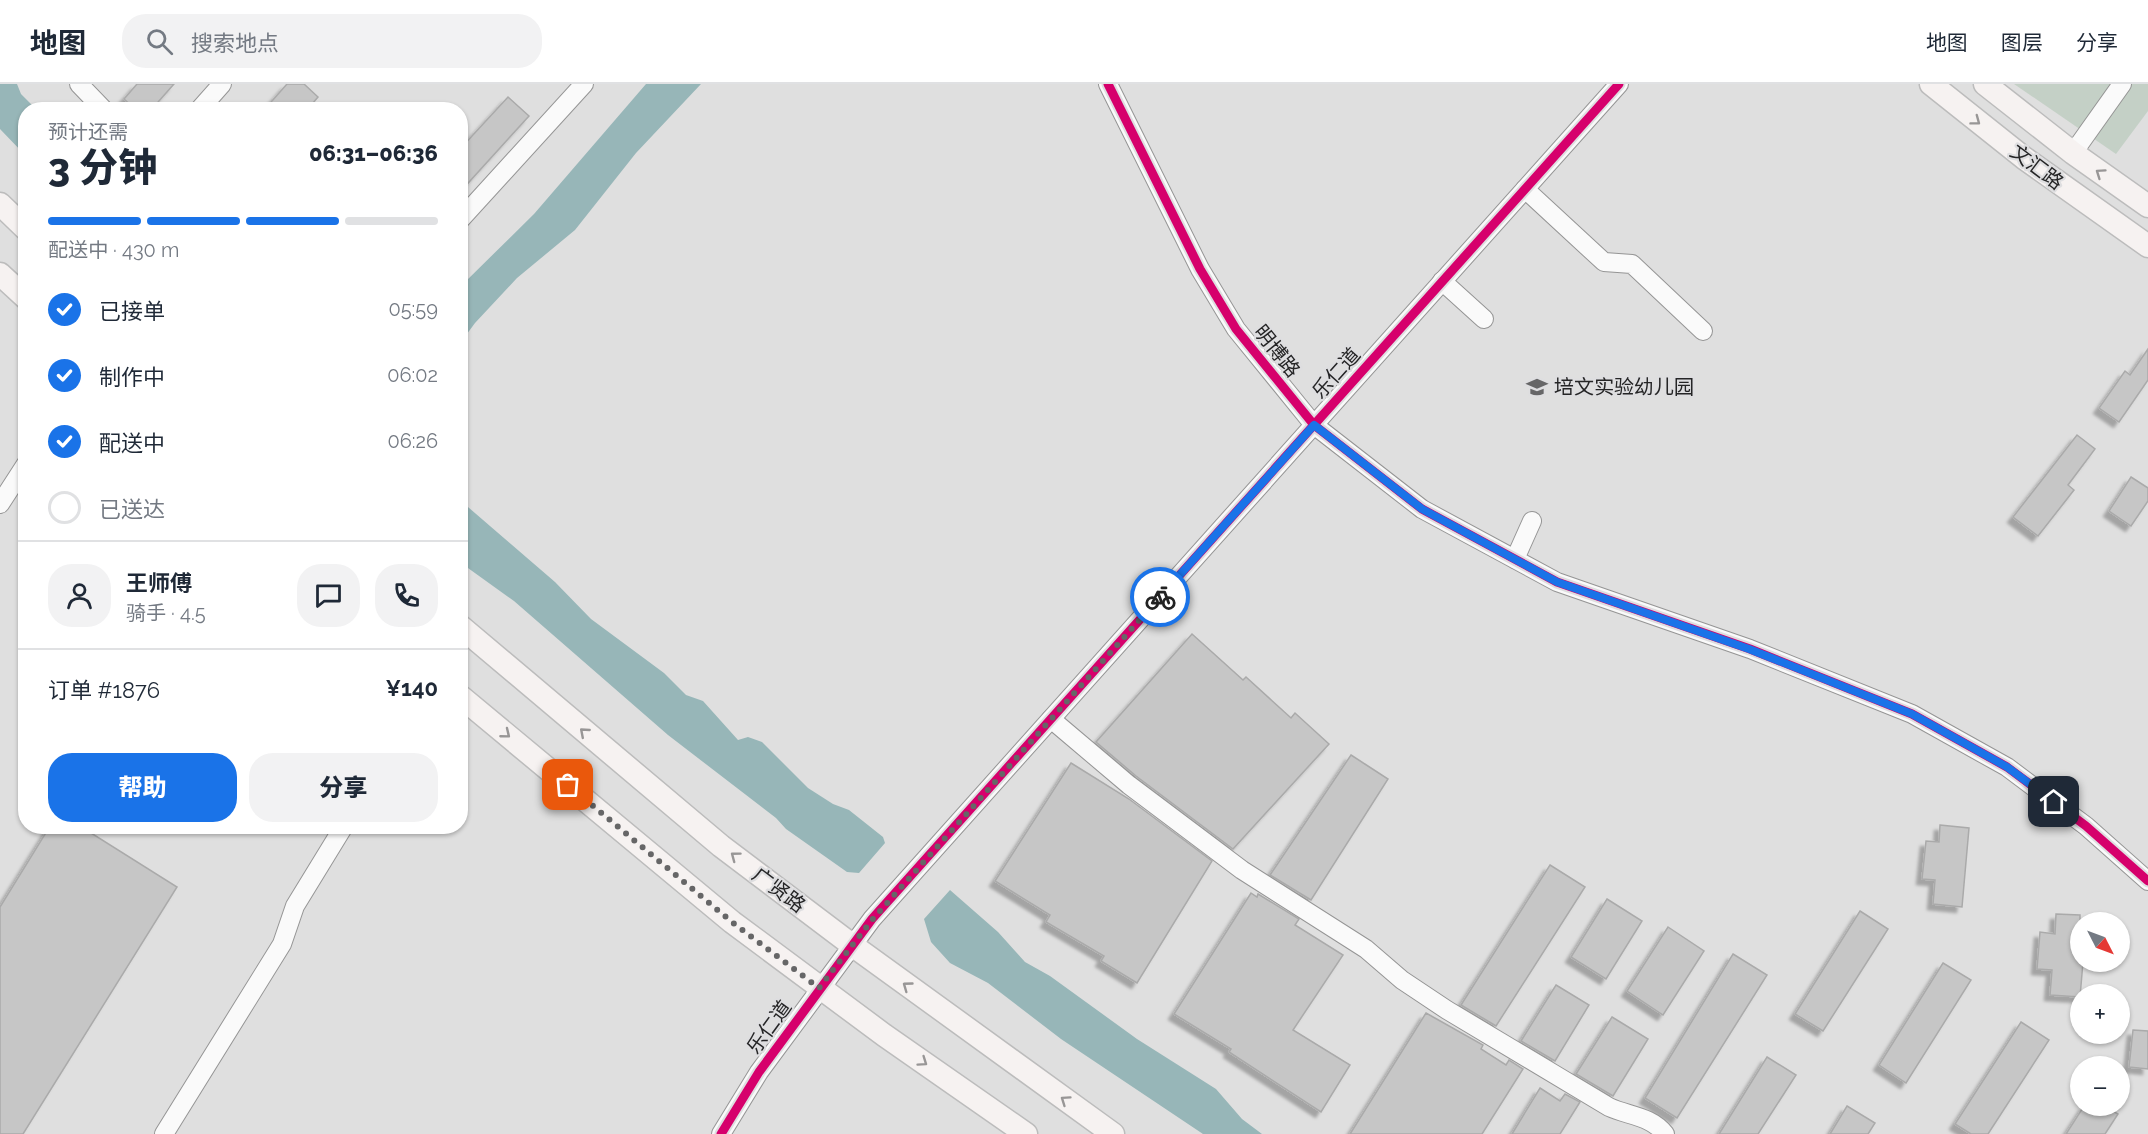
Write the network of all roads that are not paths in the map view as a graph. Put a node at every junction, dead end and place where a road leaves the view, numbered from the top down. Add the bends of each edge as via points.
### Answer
1 (79, 84) edge
2 (222, 84) edge
3 (584, 84) edge
4 (1107, 84) edge
5 (1619, 84) edge
6 (1931, 84) edge
7 (1985, 84) edge
8 (2122, 84) edge
9 (96, 102) edge
10 (206, 102) edge
11 (2073, 153) junction
12 (1525, 189) junction
13 (0, 204) edge
14 (2148, 206) edge
15 (468, 211) edge
16 (18, 221) edge
17 (2148, 246) edge
18 (0, 274) edge
19 (1442, 281) junction
20 (18, 291) edge
21 (1484, 319) dead end
22 (1703, 331) dead end
23 (1314, 425) junction
24 (18, 472) edge
25 (5, 484) edge
26 (0, 504) edge
27 (1532, 521) dead end
28 (1515, 559) junction
29 (468, 633) edge
30 (468, 703) edge
31 (1051, 719) junction
32 (339, 834) edge
33 (2148, 881) edge
34 (852, 945) junction
35 (819, 988) junction
36 (164, 1134) edge
37 (721, 1134) edge
38 (1026, 1134) edge
39 (1113, 1134) edge
40 (1665, 1134) edge

1 - 9 street
2 - 10 street
3 - 15 street
4 - 23 street, 明博路 via 1200,269 1236,329
5 - 12 street, 乐仁道
6 -> 17 main road, 文汇路 via 2033,164
7 - 11 main road, 文汇路
8 - 11 street
14 -> 11 main road, 文汇路
12 - 19 street, 乐仁道
12 - 22 street via 1604,262 1632,264
13 - 16 main road
18 - 20 main road
19 - 21 street
19 - 23 street, 乐仁道
23 - 28 street, 明博路 via 1422,509
23 - 31 street, 乐仁道
24 - 25 street
25 - 26 street
27 - 28 street
28 - 33 street, 明博路 via 1557,582 1749,649 1912,714 2007,767 2085,826
34 -> 29 main road, 广贤路 via 660,796
30 -> 35 main road via 732,922
31 - 34 street, 乐仁道
31 - 40 street via 1182,826 1242,870 1366,949 1402,980 1609,1107 1647,1119
32 - 36 street via 295,906 282,944
34 - 35 street, 乐仁道
39 -> 34 main road, 广贤路
35 - 37 street, 乐仁道 via 759,1072
35 -> 38 main road

